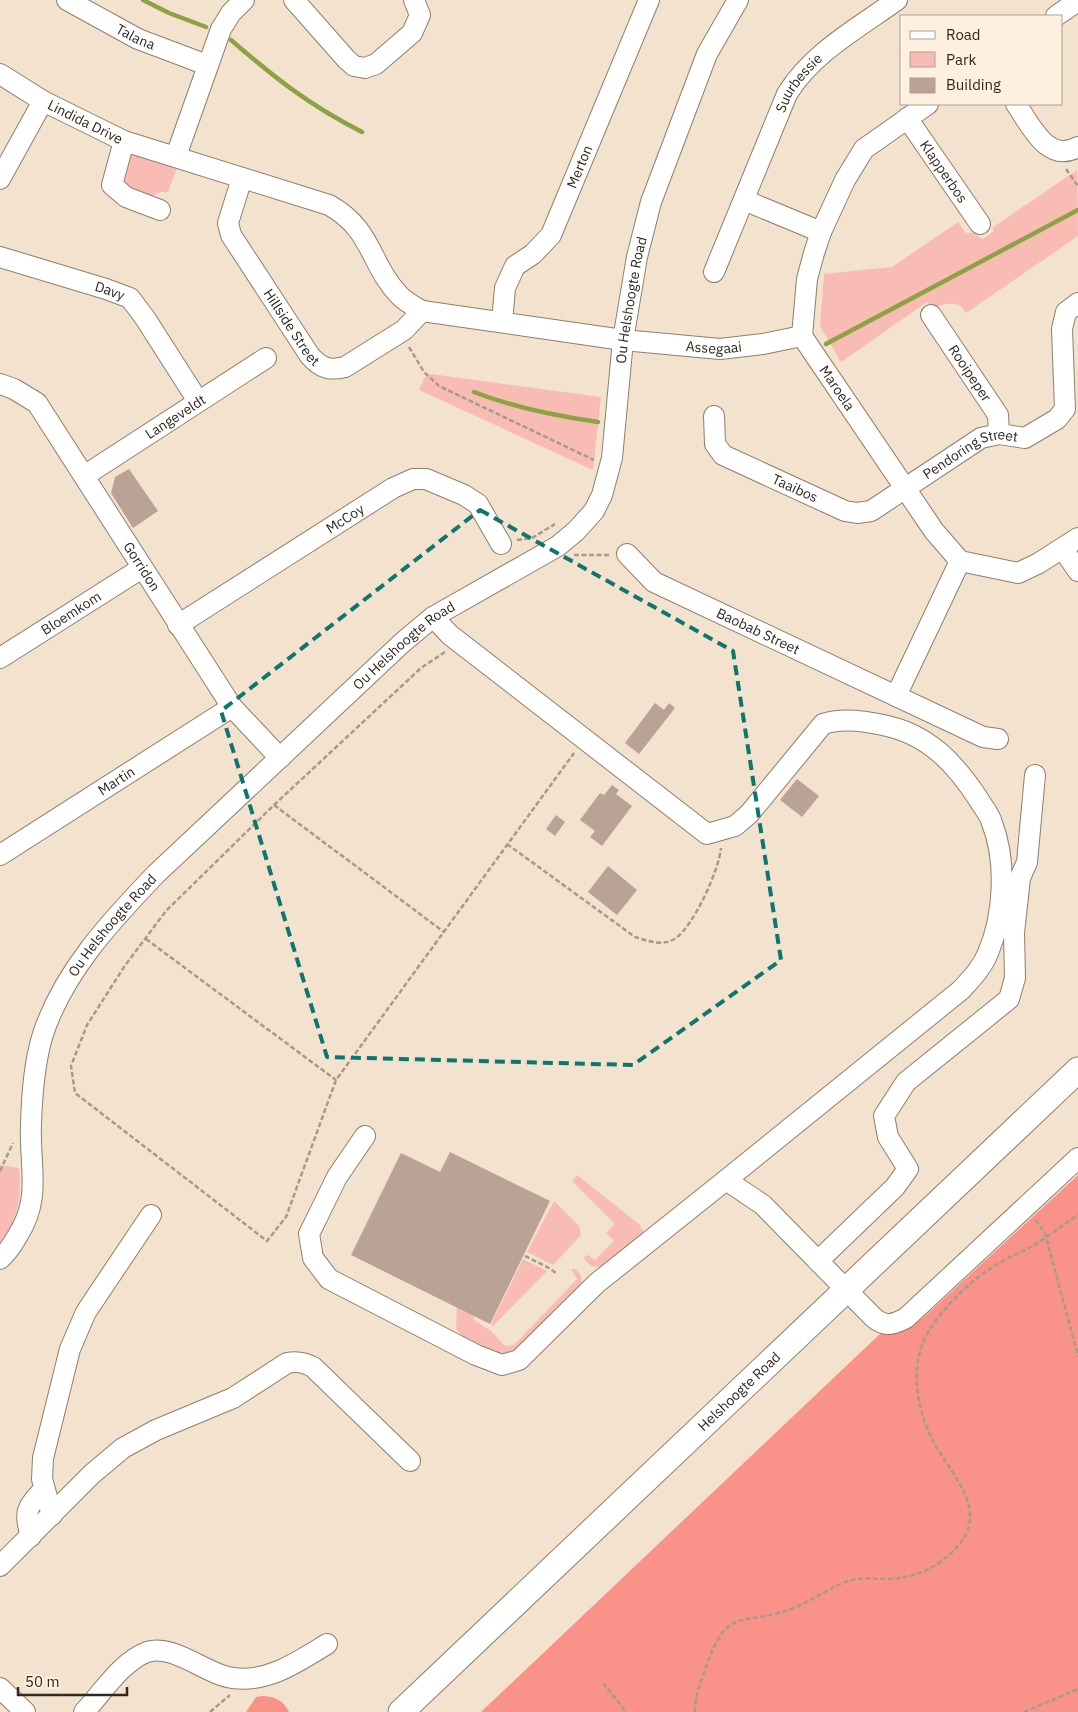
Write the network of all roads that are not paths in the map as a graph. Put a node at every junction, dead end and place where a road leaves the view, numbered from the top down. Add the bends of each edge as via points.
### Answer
1 (67, 0) edge
2 (244, 0) edge
3 (294, 0) edge
4 (414, 0) edge
5 (649, 0) edge
6 (738, 0) edge
7 (897, 0) edge
8 (1075, 5) edge
9 (1058, 15) edge
10 (207, 65) junction
11 (0, 74) edge
12 (43, 101) junction
13 (926, 105) edge
14 (1017, 105) edge
15 (907, 118) junction
16 (124, 141) junction
17 (1078, 147) edge
18 (176, 156) junction
19 (242, 178) junction
20 (0, 179) edge
21 (744, 200) junction
22 (160, 210) dead end
23 (980, 224) dead end
24 (821, 232) junction
25 (0, 257) edge
26 (714, 272) dead end
27 (1078, 303) edge
28 (422, 311) junction
29 (931, 315) dead end
30 (502, 322) junction
31 (802, 336) junction
32 (623, 340) junction
33 (266, 358) dead end
34 (0, 384) edge
35 (198, 401) junction
36 (714, 416) dead end
37 (999, 434) junction
38 (84, 476) junction
39 (906, 488) junction
40 (1070, 543) edge
41 (501, 544) road end
42 (627, 554) road end
43 (960, 561) junction
44 (142, 568) junction
45 (1078, 571) edge
46 (433, 617) junction
47 (178, 625) junction
48 (0, 658) edge
49 (896, 696) junction
50 (232, 707) junction
51 (998, 739) dead end
52 (280, 758) junction
53 (1034, 775) dead end
54 (0, 855) edge
55 (1078, 1070) edge
56 (365, 1136) dead end
57 (1078, 1158) edge
58 (726, 1180) junction
59 (151, 1215) dead end
60 (0, 1259) edge
61 (818, 1261) junction
62 (846, 1290) junction
63 (410, 1461) dead end
64 (44, 1489) junction
65 (52, 1516) junction
66 (31, 1536) junction
67 (0, 1566) edge
68 (328, 1644) dead end
69 (0, 1688) edge
70 (25, 1712) edge
71 (84, 1712) edge
72 (401, 1712) edge

1 - 10 street, Talana via 138,39
2 - 10 street via 221,29
3 - 4 street via 347,60 354,66 365,68 376,64 412,33 420,15
5 - 30 street, Merton via 552,235 515,266 505,288
6 - 32 street, Ou Helshoogte Road via 707,54 651,202 637,257
7 - 21 street, Suurbessie via 813,61 797,77
8 - 9 street
10 - 18 street
11 - 12 street, Lindida Drive
12 - 16 street, Lindida Drive
12 - 20 street
13 - 15 street
14 - 17 street via 1042,142 1051,148 1067,151
15 - 23 street, Klapperbos
15 - 24 street via 864,149
16 - 18 street, Lindida Drive
16 - 22 street via 112,185 126,197
18 - 19 street
19 - 28 street via 329,205 345,214 364,237 399,295
19 - 28 street, Hillside Street via 228,223 231,235 318,365 334,369 345,367 399,333
21 - 24 street
21 - 26 street, Suurbessie
24 - 31 street via 807,279
25 - 35 street, Davy via 130,298
27 - 37 street, Pendoring Street via 1066,312 1062,329 1065,409 1057,419 1025,438
28 - 30 street
29 - 37 street, Rooipeper via 998,415
30 - 32 street
31 - 32 street, Assegaai via 720,349
31 - 39 street, Maroela
32 - 46 street, Ou Helshoogte Road via 612,458 594,511 558,546
33 - 35 street, Langeveldt
34 - 38 street, Gorridon via 37,403
35 - 38 street, Langeveldt
36 - 39 street, Taaibos via 715,444 723,455 845,511 871,510
37 - 39 street, Pendoring Street via 981,438
38 - 44 street, Gorridon
39 - 43 street, Maroela via 934,531
40 - 43 street via 1018,573
40 - 45 street
41 - 47 street, McCoy via 478,504 444,485 413,479 393,488
42 - 49 street, Baobab Street via 654,582
43 - 49 street
44 - 47 street, Gorridon
44 - 48 street, Bloemkom
46 - 52 street, Ou Helshoogte Road
46 - 58 street via 466,648 707,834 735,826 749,814 823,724 834,721 894,727 924,740 951,761 992,822 1000,856 1000,913 988,953 977,973 961,990
47 - 50 street, Gorridon
49 - 51 street, Baobab Street via 983,737
50 - 52 street, Gorridon
50 - 54 street, Martin
52 - 60 street, Ou Helshoogte Road via 156,874 76,966 43,1034 36,1063 31,1126 34,1179 28,1220
53 - 61 street via 1028,862 1020,878 1014,933 1015,978 1009,999 906,1082 884,1116 888,1137 908,1169 895,1188
55 - 62 main road, Helshoogte Road
56 - 58 street via 337,1177 309,1234 313,1258 329,1278 476,1355 502,1365 519,1360 597,1283
57 - 62 street via 906,1318 886,1325 879,1322
58 - 61 street via 763,1205
59 - 64 street via 86,1312 70,1349 43,1458
61 - 62 street
62 - 72 main road, Helshoogte Road
63 - 65 street via 319,1372 307,1363 296,1361 287,1363 233,1398 156,1430 123,1448 92,1474
64 - 65 street
64 - 66 street via 27,1509
65 - 66 street
66 - 67 street
68 - 71 street via 265,1677 250,1678 232,1678 165,1651 148,1652 129,1662
69 - 70 street

